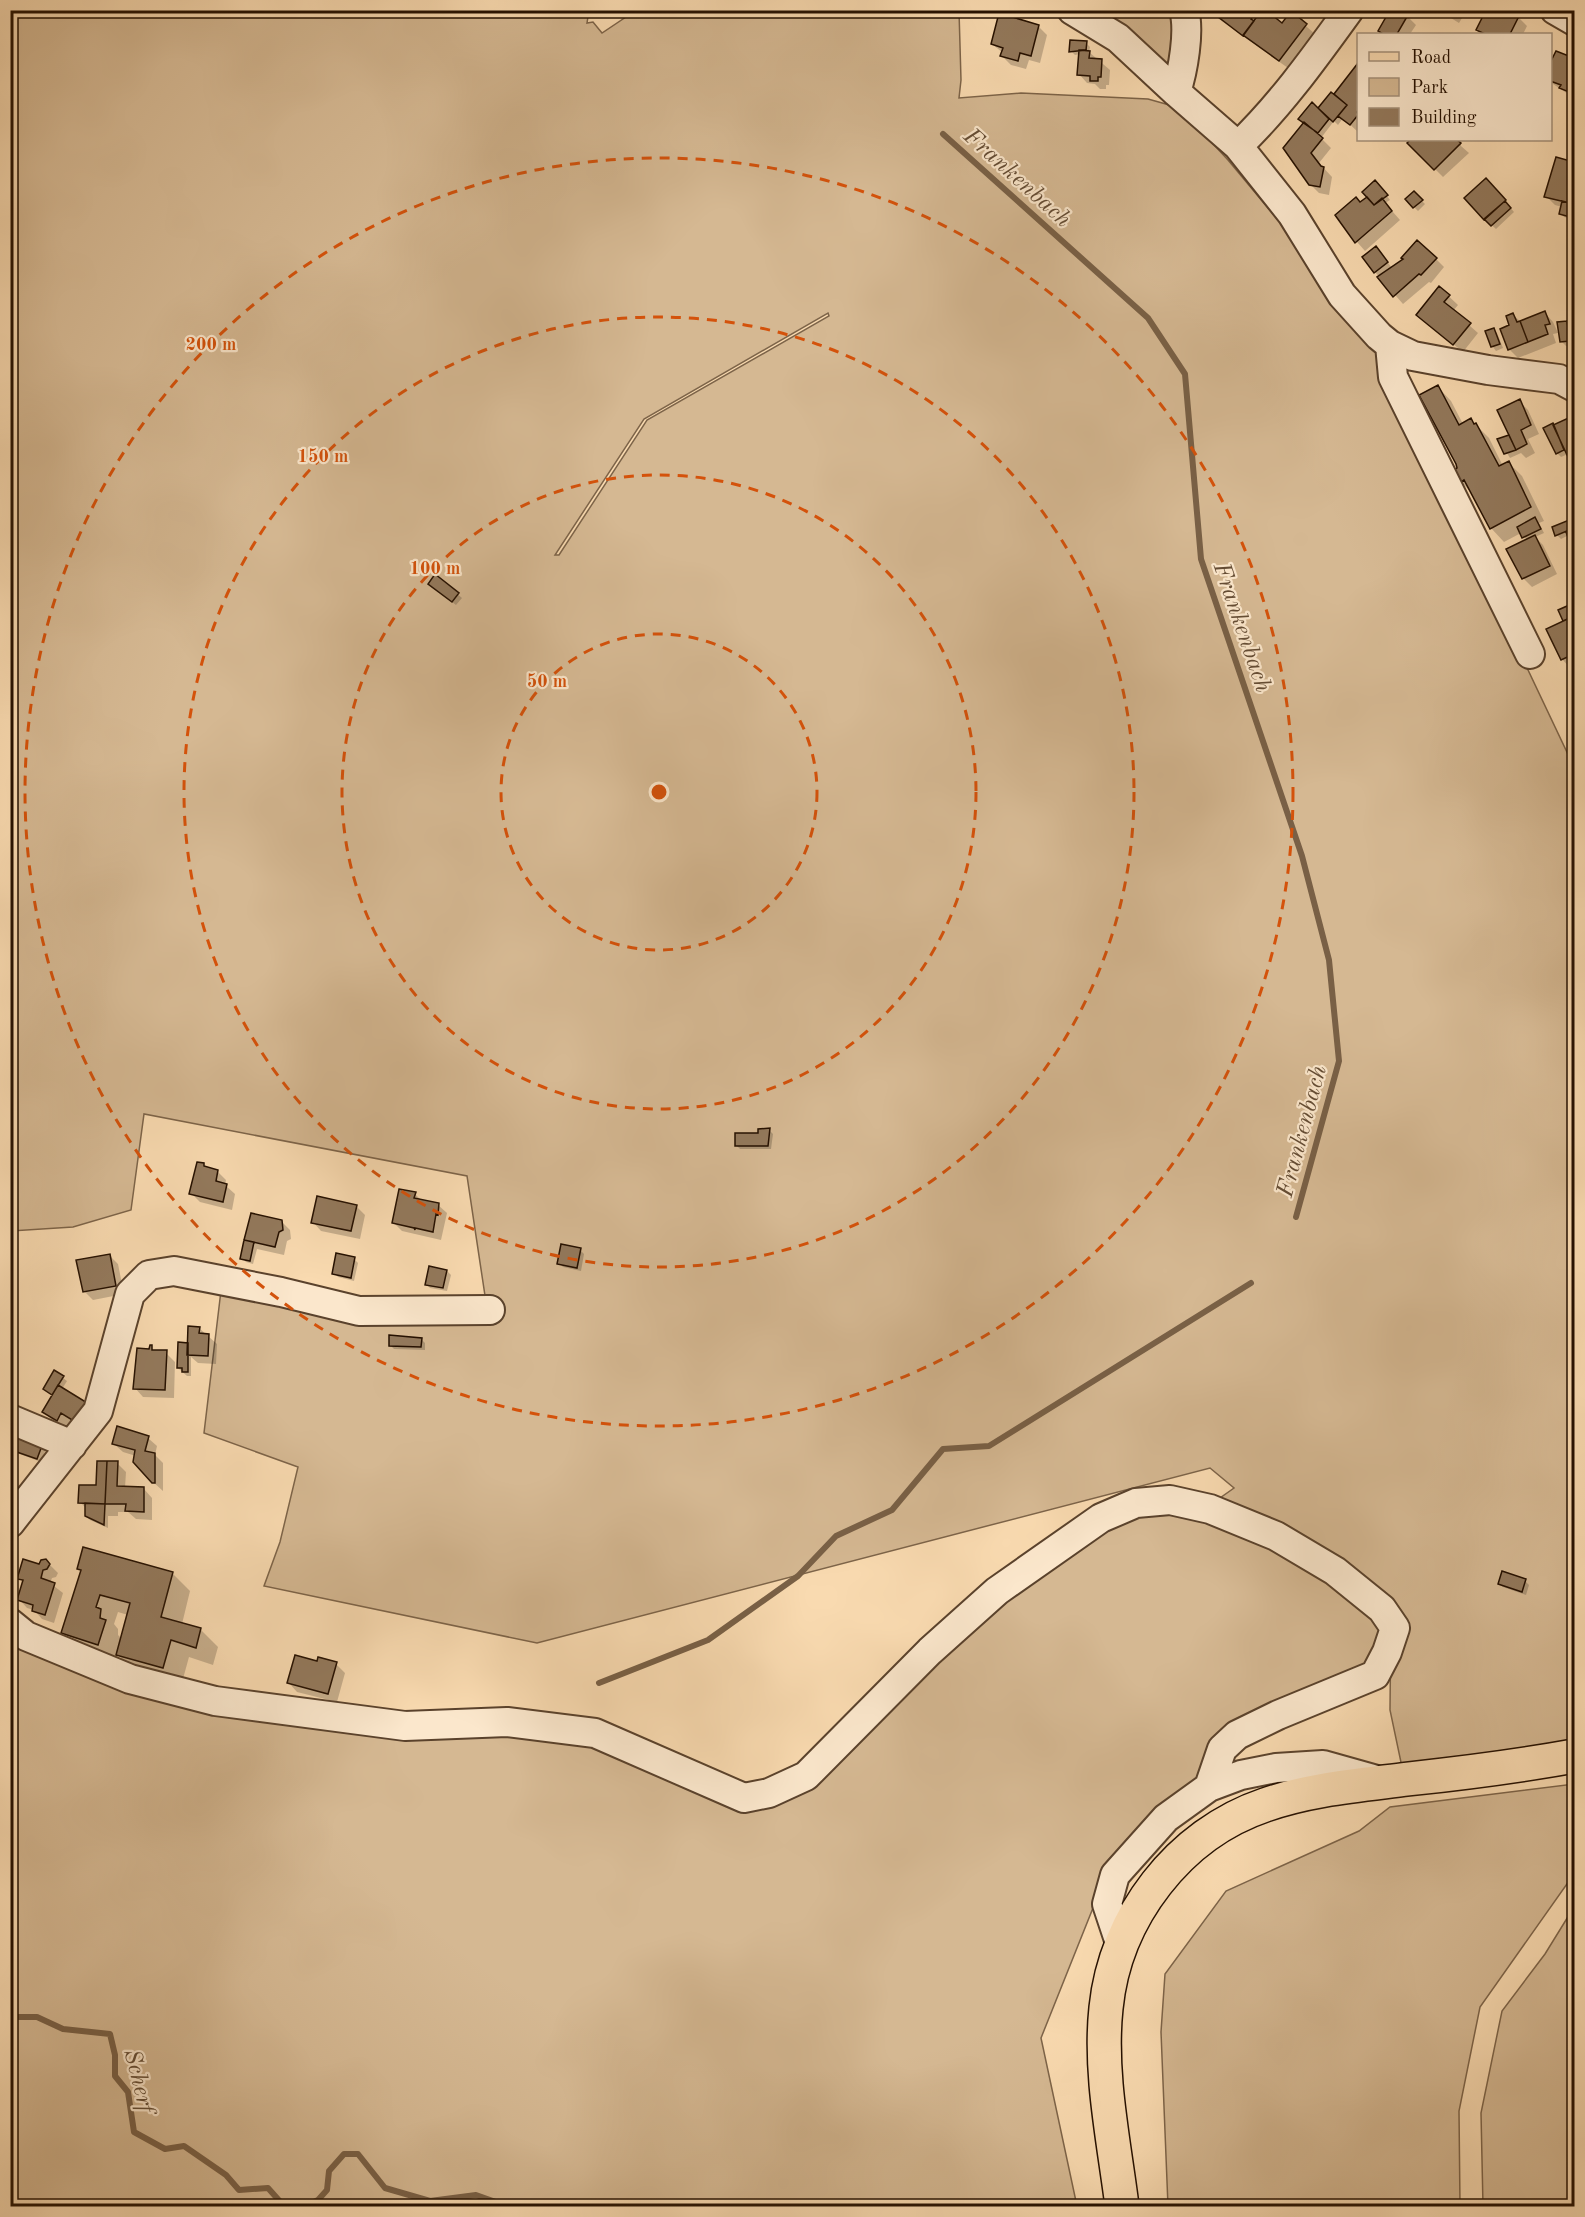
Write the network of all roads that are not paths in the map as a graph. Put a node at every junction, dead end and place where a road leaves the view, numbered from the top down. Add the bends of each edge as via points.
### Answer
1 (1072, 10) edge
2 (1184, 10) edge
3 (1349, 10) edge
4 (1555, 10) edge
5 (1575, 21) edge
6 (1176, 92) junction
7 (1238, 146) junction
8 (1390, 345) junction
9 (1575, 387) edge
10 (1530, 654) dead end
11 (490, 1310) dead end
12 (10, 1419) edge
13 (72, 1445) junction
14 (10, 1523) edge
15 (10, 1623) edge
16 (1575, 1756) edge
17 (1385, 1782) junction
18 (1209, 1787) junction
19 (1121, 1946) junction
20 (1122, 2206) edge

1 - 6 street via 1118,38
2 - 6 street via 1187,22
3 - 7 street via 1264,120
4 - 5 street
6 - 7 street
7 - 8 street via 1292,214 1342,295
8 - 9 street via 1413,356 1543,376
8 - 10 street via 1393,377
11 - 13 street via 359,1311 174,1271 149,1275 130,1294 98,1411
12 - 13 street
13 - 14 street
15 - 18 street via 26,1636 130,1679 215,1701 405,1726 507,1722 595,1733 744,1798 769,1793 806,1776 938,1643 997,1591 1073,1536 1136,1503 1170,1500 1210,1509 1276,1536 1335,1571 1382,1608 1395,1628 1375,1675 1237,1735 1222,1749
16 - 17 main road
17 - 18 street via 1323,1765 1276,1768
17 - 19 main road via 1281,1800 1237,1816 1161,1876 1135,1914
18 - 19 street via 1166,1818 1115,1875 1107,1905
19 - 20 main road via 1108,1990 1105,2038

